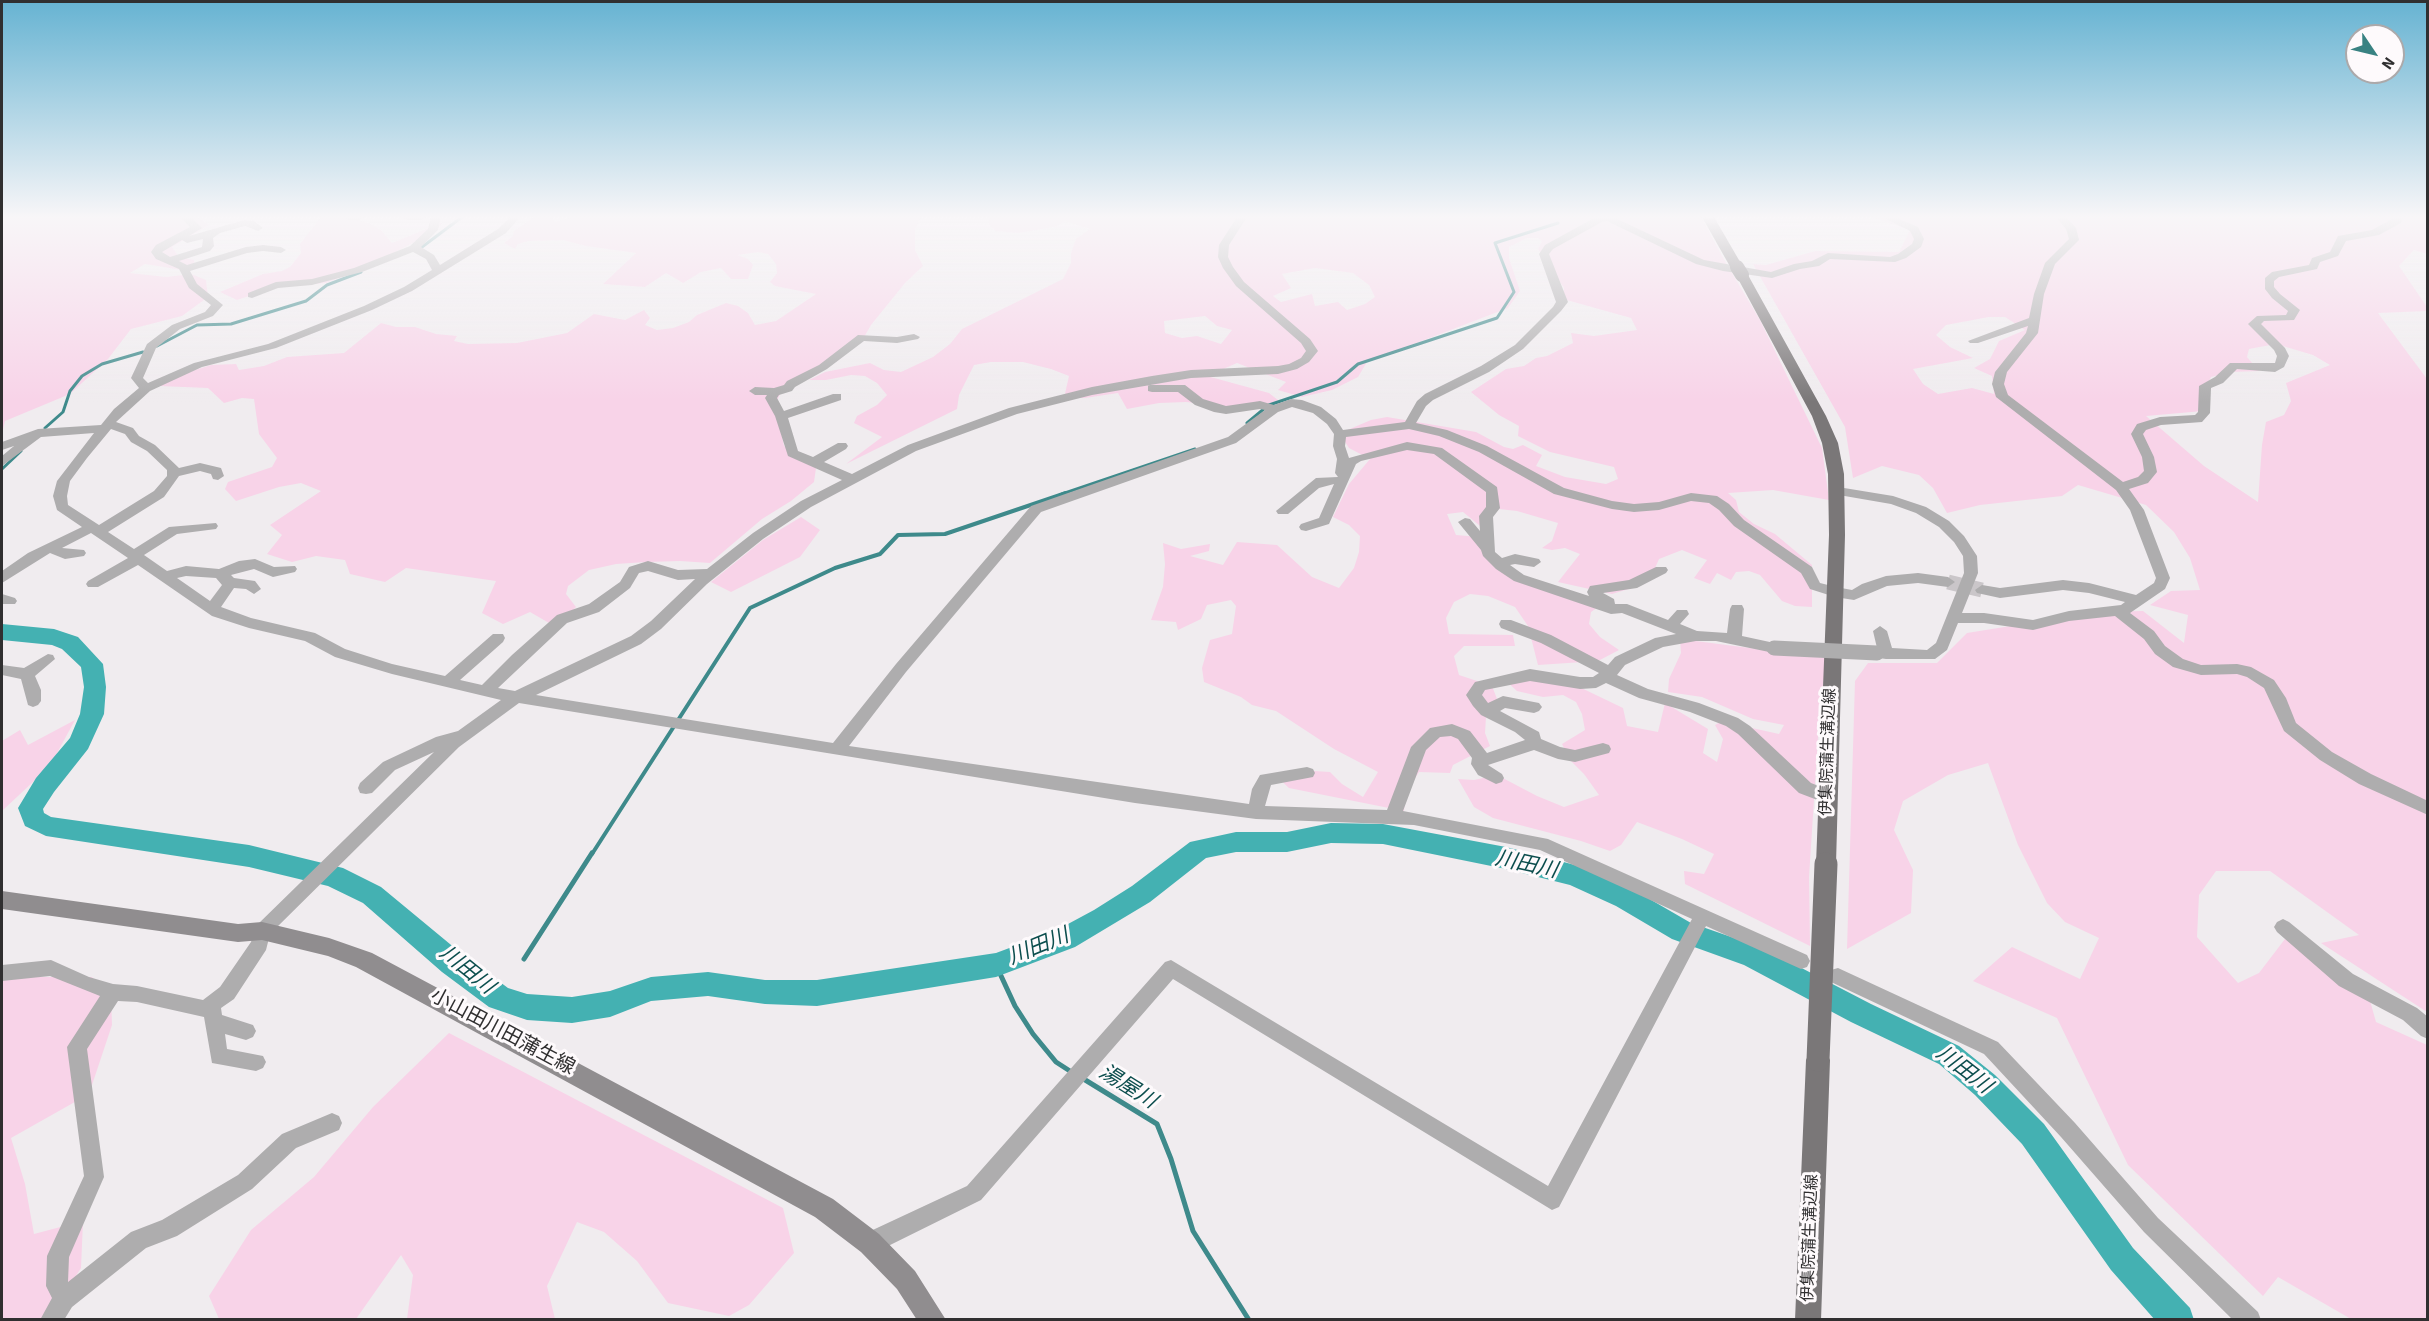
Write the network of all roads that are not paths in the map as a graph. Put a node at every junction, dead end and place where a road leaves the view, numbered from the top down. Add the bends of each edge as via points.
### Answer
1 (189, 279) edge
2 (325, 279) edge
3 (424, 279) edge
4 (1236, 279) edge
5 (1553, 279) edge
6 (1743, 279) edge
7 (2044, 279) edge
8 (2269, 279) edge
9 (252, 295) dead end
10 (2033, 320) junction
11 (914, 337) dead end
12 (1974, 341) dead end
13 (1126, 386) junction
14 (146, 388) junction
15 (755, 391) dead end
16 (775, 392) junction
17 (837, 397) dead end
18 (1274, 409) junction
19 (781, 416) junction
20 (1409, 425) junction
21 (107, 426) junction
22 (1340, 434) junction
23 (35, 436) junction
24 (4, 443) edge
25 (842, 446) dead end
26 (2, 462) edge
27 (813, 463) junction
28 (173, 472) junction
29 (218, 476) dead end
30 (1340, 476) junction
31 (852, 479) junction
32 (2121, 487) junction
33 (1320, 488) dead end
34 (1838, 491) junction
35 (1283, 511) dead end
36 (1465, 522) dead end
37 (210, 526) dead end
38 (95, 530) junction
39 (1308, 531) dead end
40 (50, 548) junction
41 (1488, 549) junction
42 (79, 553) dead end
43 (137, 557) junction
44 (1534, 562) dead end
45 (1499, 564) junction
46 (290, 569) dead end
47 (1661, 570) dead end
48 (711, 574) junction
49 (166, 576) junction
50 (2, 578) edge
51 (225, 578) junction
52 (1948, 582) tunnel mouth
53 (93, 584) dead end
54 (255, 589) dead end
55 (1982, 590) tunnel mouth
56 (1835, 592) junction
57 (2139, 601) junction
58 (1647, 603) dead end
59 (212, 609) junction
60 (1619, 609) junction
61 (1737, 609) dead end
62 (1600, 610) dead end
63 (2118, 611) junction
64 (1953, 618) junction
65 (1674, 621) junction
66 (1506, 624) dead end
67 (1880, 631) dead end
68 (1696, 636) junction
69 (498, 638) dead end
70 (1734, 640) junction
71 (1882, 653) junction
72 (48, 659) dead end
73 (2, 670) edge
74 (27, 674) junction
75 (1607, 674) junction
76 (448, 682) junction
77 (486, 691) junction
78 (517, 697) junction
79 (33, 701) dead end
80 (1534, 707) dead end
81 (1486, 711) junction
82 (465, 735) junction
83 (1532, 742) junction
84 (1603, 749) dead end
85 (837, 750) junction
86 (1480, 757) junction
87 (1307, 773) dead end
88 (1496, 778) dead end
89 (366, 788) dead end
90 (1828, 797) junction
91 (2427, 809) edge
92 (1256, 812) junction
93 (1392, 818) junction
94 (2, 900) edge
95 (1702, 917) junction
96 (2283, 927) dead end
97 (262, 931) junction
98 (1801, 961) dead end
99 (2, 973) edge
100 (1838, 976) dead end
101 (113, 992) junction
102 (213, 1011) junction
103 (2427, 1030) edge
104 (246, 1031) dead end
105 (256, 1062) dead end
106 (332, 1123) dead end
107 (870, 1243) junction
108 (64, 1299) junction
109 (51, 1320) edge
110 (933, 1320) edge
111 (1808, 1320) edge
112 (2250, 1320) edge

1 - 14 street via 217,305 209,314 176,327 151,346 137,378
2 - 9 street via 276,285
3 - 14 street via 368,308 272,346 198,365
4 - 13 street via 1306,341 1311,353 1305,360 1278,370 1191,374
5 - 20 street via 1562,302 1557,309 1519,347 1429,397
6 - 34 main road, 伊集院蒲生溝辺線 via 1826,432
7 - 10 street
8 - 32 street via 2269,287 2276,296 2294,310 2290,318 2260,318 2254,324 2279,348 2283,356 2280,365 2234,365 2219,380 2205,386 2204,413 2198,419 2160,421 2141,427 2137,434 2151,472 2143,480
10 - 12 street
10 - 32 street via 2032,333 2001,372 1998,384 2002,397
11 - 16 street via 862,337 823,367
13 - 18 street via 1181,388 1199,402 1226,410 1260,405
13 - 31 street via 1050,401 956,430
14 - 21 street
15 - 16 street
16 - 19 street via 771,398
17 - 19 street
18 - 22 street via 1290,403 1302,404 1317,410
18 - 85 street via 1232,440 1036,509 900,668
19 - 27 street via 792,453
20 - 22 street
20 - 56 street via 1483,449 1559,491 1612,505 1634,508 1691,497 1712,499 1739,523 1808,570 1815,586
21 - 23 street
21 - 28 street via 129,431
21 - 38 street via 64,481 60,496 62,507
22 - 30 street
23 - 24 street
23 - 26 street
25 - 27 street
27 - 31 street
28 - 29 street via 200,467 216,471
28 - 38 street via 159,494
30 - 33 street
30 - 35 street via 1314,485
30 - 39 street via 1324,521
30 - 41 street via 1357,458 1380,452 1407,446 1438,451 1492,490 1494,508 1486,516
31 - 48 street via 758,536
32 - 57 street via 2137,510 2163,578 2160,586
34 - 56 main road, 伊集院蒲生溝辺線
34 - 64 street via 1893,500 1921,510 1959,539 1970,556 1971,573
36 - 41 street
37 - 43 street via 174,530
38 - 40 street
38 - 43 street
40 - 42 street via 65,554
40 - 50 street
41 - 45 street
43 - 49 street
43 - 53 street
44 - 45 street via 1515,559
45 - 60 street via 1527,581
46 - 51 street via 273,572 255,564 239,566
47 - 60 street via 1632,585 1595,589 1598,597
48 - 77 street via 678,575 648,567 634,570 626,585 614,595 594,608 562,619
48 - 78 street via 630,644
49 - 51 street via 186,571
49 - 59 street
51 - 54 street
51 - 59 street
52 - 56 street via 1918,578 1886,581 1854,595
55 - 57 street via 2000,593 2063,585
56 - 90 main road, 伊集院蒲生溝辺線
57 - 63 street
58 - 65 street via 1643,609
59 - 76 street via 249,623 310,637 340,653
60 - 62 street
60 - 65 street
61 - 70 street
63 - 64 street via 2069,616 2033,626 1984,618
63 - 91 street via 2178,663 2201,670 2251,672 2269,684 2290,727 2326,756
64 - 71 street via 1942,646 1930,655
65 - 68 street
66 - 75 street via 1546,639
67 - 71 street
68 - 70 street
68 - 75 street via 1660,642 1620,661
69 - 76 street
70 - 71 street, bridge via 1774,648
72 - 74 street
73 - 74 street
74 - 79 street
75 - 81 street via 1596,682 1530,675 1480,686 1474,694
75 - 90 street via 1644,694 1695,707 1732,722 1805,788
76 - 77 street
77 - 78 street
78 - 82 street
78 - 85 street
80 - 81 street via 1503,702
81 - 83 street via 1533,736
82 - 89 street via 442,741 389,766
82 - 97 street
83 - 84 street via 1575,756
83 - 86 street via 1487,759
85 - 92 street
86 - 88 street via 1484,771
86 - 93 street via 1464,735 1452,730 1436,732 1419,747
87 - 92 street via 1266,780 1260,789
90 - 111 main road, 伊集院蒲生溝辺線, bridge
92 - 93 street
93 - 95 street via 1542,844
94 - 97 main road, 小山田川田蒲生線 via 238,933
95 - 98 street
95 - 107 street via 1552,1200 1171,968 974,1193
96 - 103 street via 2346,980 2410,1014
97 - 102 street via 260,944
97 - 107 main road, 小山田川田蒲生線 via 329,947 381,968 781,1183 824,1208
99 - 101 street via 51,968
100 - 112 street via 1991,1048 2151,1225
101 - 102 street
101 - 108 street via 77,1047 94,1177 58,1256 57,1286
102 - 104 street via 237,1030
102 - 105 street via 219,1057
106 - 108 street via 289,1141 245,1182 169,1228 139,1240
107 - 110 main road, 小山田川田蒲生線 via 906,1280
108 - 109 street

